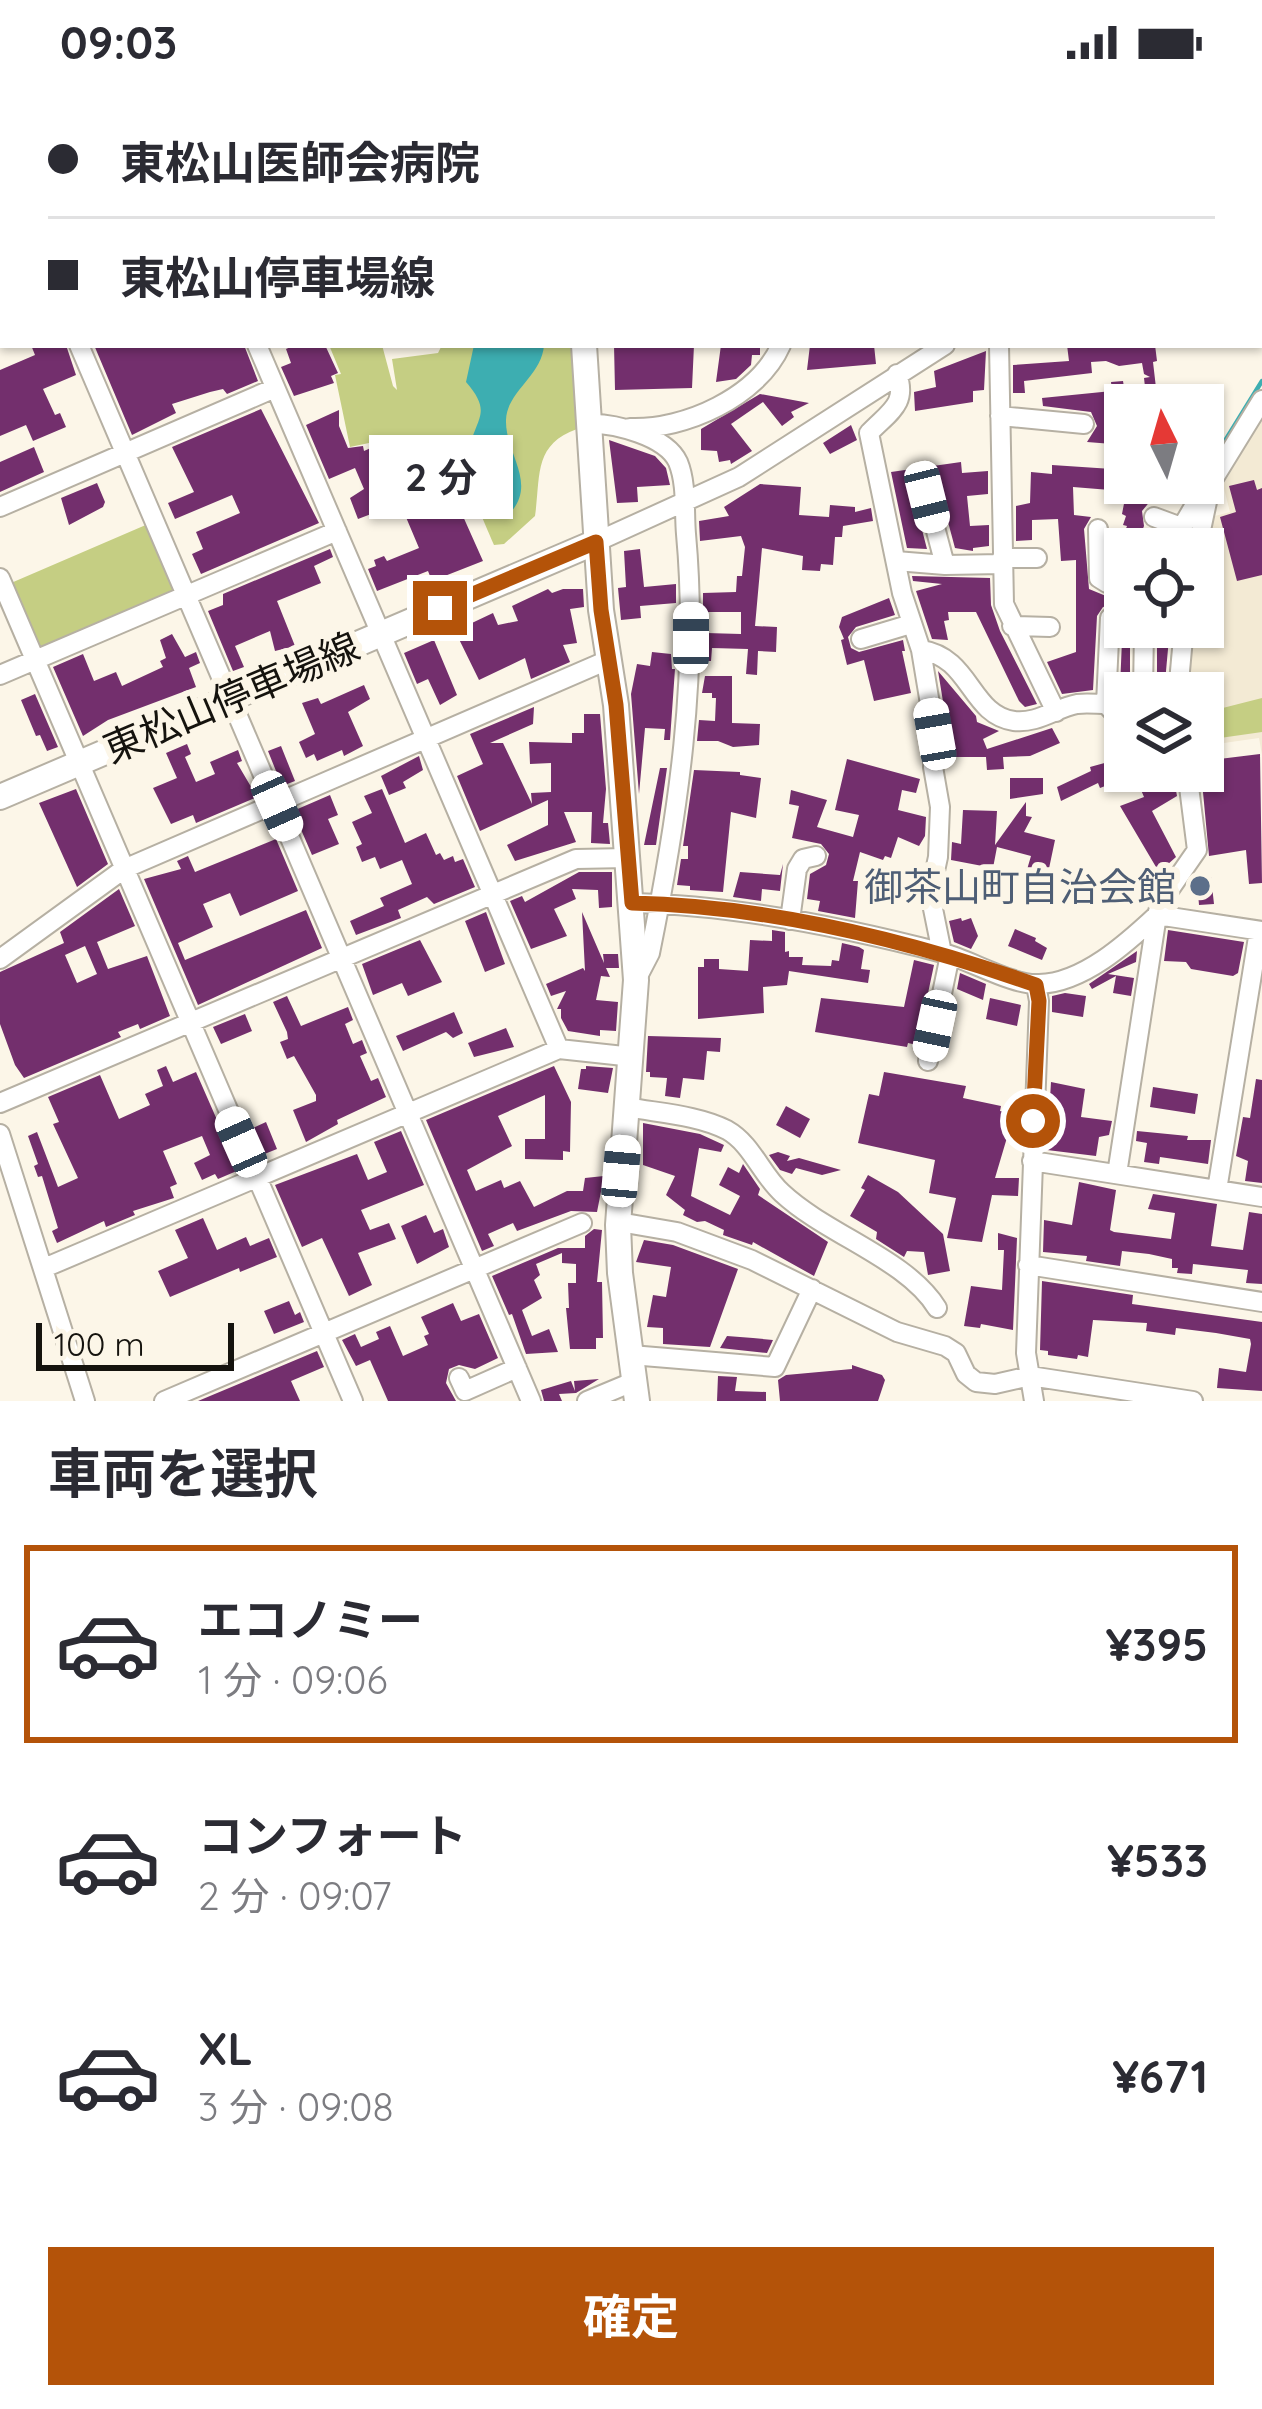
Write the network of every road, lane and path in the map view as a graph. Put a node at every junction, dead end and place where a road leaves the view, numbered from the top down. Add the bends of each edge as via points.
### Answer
1 (943, 84) edge
2 (965, 84) edge
3 (80, 348) edge
4 (258, 348) edge
5 (584, 348) edge
6 (779, 348) edge
7 (940, 348) edge
8 (999, 348) edge
9 (897, 374) junction
10 (275, 388) junction
11 (1262, 400) edge
12 (1000, 416) junction
13 (589, 424) junction
14 (1084, 424) dead end
15 (630, 428) junction
16 (128, 454) junction
17 (1224, 459) edge
18 (927, 497) dead end
19 (684, 504) junction
20 (1195, 504) edge
21 (0, 507) edge
22 (1154, 517) dead end
23 (1181, 526) joint
24 (1097, 530) dead end
25 (337, 531) junction
26 (596, 542) junction
27 (1037, 558) dead end
28 (896, 561) junction
29 (1002, 561) junction
30 (944, 565) junction
31 (0, 578) edge
32 (1104, 581) edge
33 (184, 595) junction
34 (911, 624) junction
35 (1012, 626) junction
36 (1050, 627) dead end
37 (381, 633) junction
38 (861, 639) dead end
39 (921, 650) junction
40 (35, 659) junction
41 (608, 660) junction
42 (0, 675) edge
43 (231, 698) junction
44 (1104, 704) edge
45 (1056, 712) junction
46 (426, 739) junction
47 (80, 762) junction
48 (1190, 792) edge
49 (0, 797) edge
50 (277, 806) junction
51 (816, 856) dead end
52 (628, 858) junction
53 (124, 869) junction
54 (492, 895) junction
55 (632, 903) junction
56 (660, 903) junction
57 (1157, 915) junction
58 (790, 920) junction
59 (1261, 931) edge
60 (946, 954) junction
61 (340, 958) junction
62 (0, 959) edge
63 (636, 980) junction
64 (1036, 985) junction
65 (191, 1024) junction
66 (559, 1049) junction
67 (633, 1057) junction
68 (928, 1061) dead end
69 (0, 1103) edge
70 (627, 1107) junction
71 (407, 1115) junction
72 (0, 1134) edge
73 (1031, 1161) junction
74 (1117, 1174) junction
75 (258, 1179) junction
76 (1217, 1190) junction
77 (1262, 1197) edge
78 (619, 1222) junction
79 (582, 1223) dead end
80 (1028, 1265) junction
81 (474, 1267) junction
82 (44, 1268) junction
83 (812, 1289) junction
84 (1262, 1302) edge
85 (938, 1308) dead end
86 (324, 1333) junction
87 (517, 1368) junction
88 (1030, 1376) junction
89 (460, 1378) dead end
90 (634, 1379) edge
91 (196, 1395) edge
92 (85, 1401) edge
93 (164, 1401) edge
94 (353, 1401) edge
95 (530, 1401) edge
96 (587, 1401) edge
97 (1034, 1401) edge
98 (1193, 1401) edge

1 - 2 street
3 - 16 street
4 - 10 street
5 - 13 main road
6 - 15 street via 741,391 673,424
7 - 9 street
8 - 12 street
9 - 19 street
9 - 28 street via 900,400 869,433
10 - 16 street
10 - 25 street
11 - 17 street
12 - 14 street
12 - 29 street
13 - 15 street
13 - 26 main road
15 - 19 street via 676,458
16 - 21 street
16 - 33 street
18 - 30 street
19 - 26 street
19 - 56 street via 690,665
20 - 23 street
22 - 23 street
24 - 32 street
25 - 33 street
25 - 37 street
26 - 37 main road, 東松山停車場線
26 - 41 main road
27 - 29 street
28 - 30 street
28 - 34 street
29 - 30 street
29 - 35 street
31 - 40 street
33 - 40 street
33 - 43 street
34 - 38 street
34 - 39 street
35 - 36 street
35 - 45 street
37 - 43 main road, 東松山停車場線
37 - 46 street
39 - 45 street via 952,663 990,713 1031,721
39 - 60 street via 940,807 931,894
40 - 42 street
40 - 47 street
41 - 46 street
41 - 52 main road
43 - 47 main road, 東松山停車場線
43 - 50 street
44 - 45 street
46 - 50 street
46 - 54 street
47 - 49 main road, 東松山停車場線
47 - 53 street
48 - 57 street via 1197,850
50 - 53 street
50 - 61 street
51 - 58 street via 797,869
52 - 54 street via 576,860
52 - 55 main road
53 - 62 street
53 - 65 street
54 - 61 street
54 - 66 street
55 - 56 street
55 - 63 main road
56 - 58 street
56 - 63 street
57 - 59 street
57 - 64 street via 1093,965
57 - 74 street
58 - 60 street
59 - 76 street
60 - 64 street
60 - 68 street
61 - 65 street
61 - 71 street
63 - 67 main road
64 - 73 street
65 - 69 street
65 - 75 street
66 - 67 street
66 - 71 street
67 - 70 main road
70 - 78 main road
70 - 85 street via 726,1130 779,1191 911,1277
71 - 75 street
71 - 81 street
72 - 82 street
73 - 74 street
73 - 80 street
74 - 76 street
75 - 82 street
75 - 86 street
76 - 77 street
78 - 83 street via 677,1232
78 - 90 main road
79 - 81 street
80 - 84 street
80 - 88 street
81 - 86 street
81 - 87 street
82 - 92 street
83 - 88 street via 897,1332 945,1346 976,1382
83 - 90 street via 776,1367
86 - 91 street
86 - 94 street
87 - 89 street via 465,1390
87 - 95 street
88 - 97 street
88 - 98 street
90 - 96 street
91 - 93 street

